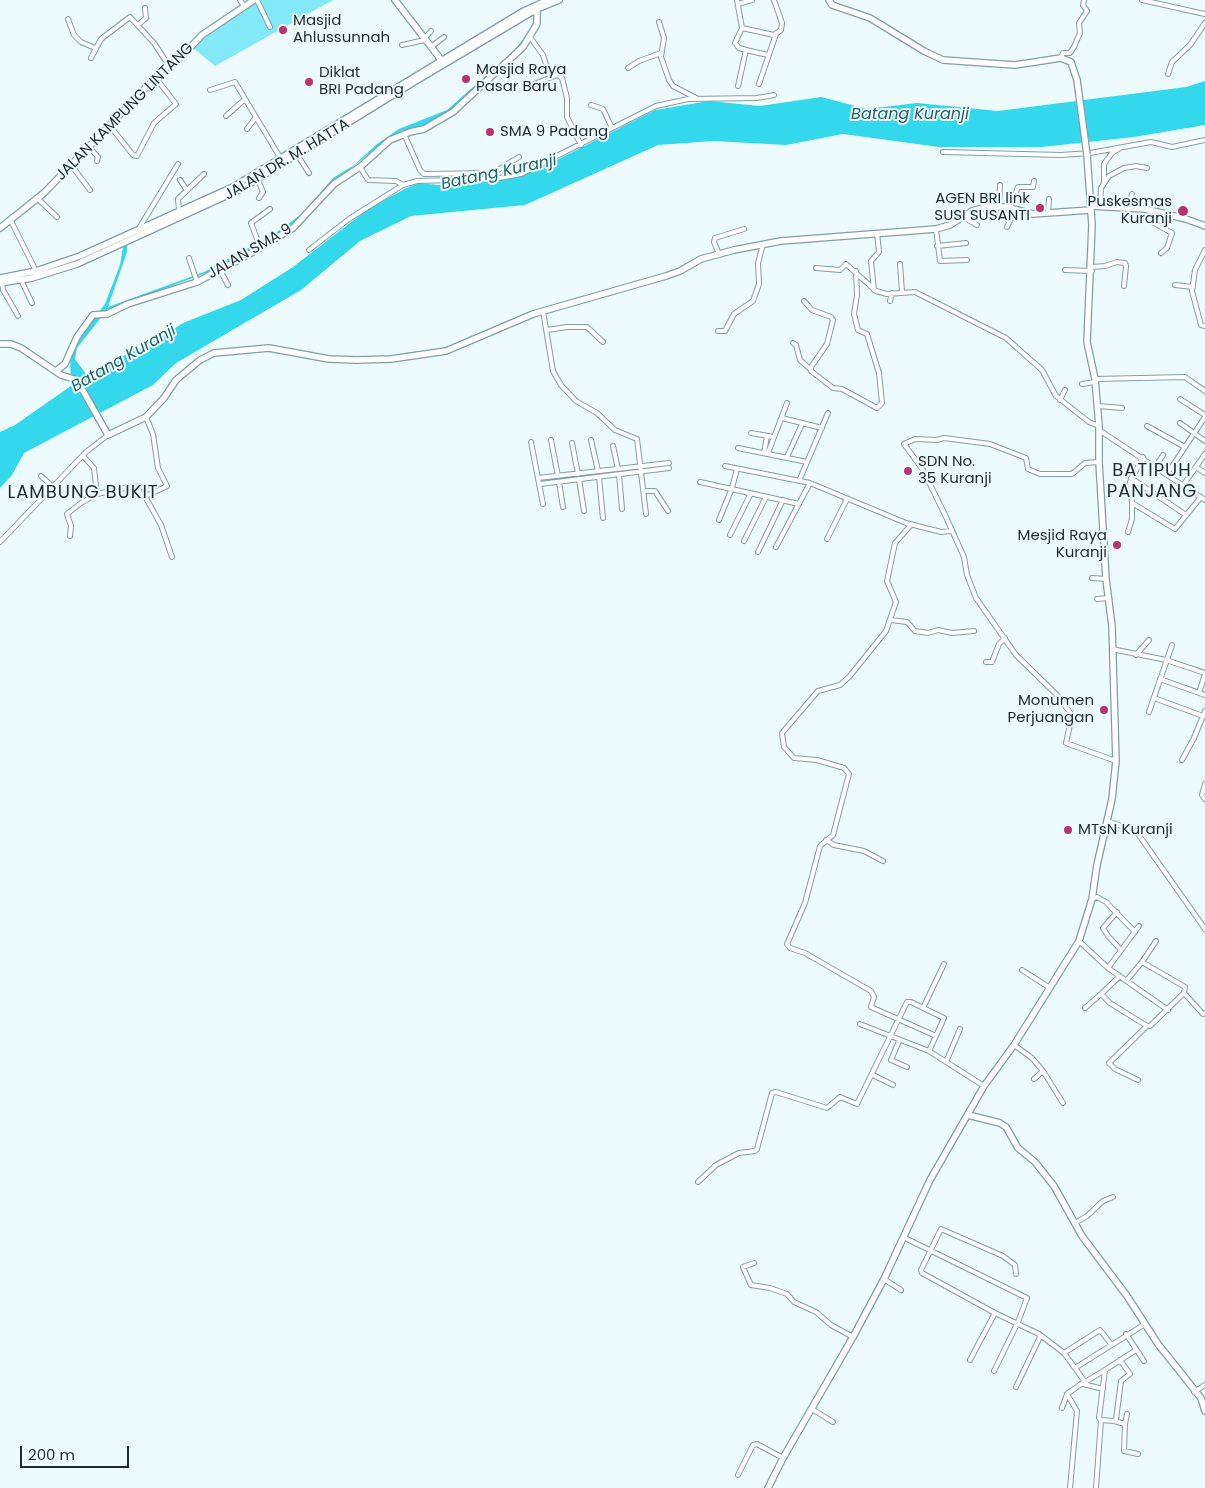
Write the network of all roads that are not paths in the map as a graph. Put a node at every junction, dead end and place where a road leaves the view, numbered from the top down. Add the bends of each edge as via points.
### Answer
1 (256, 0) edge
2 (395, 0) edge
3 (548, 0) edge
4 (558, 0) edge
5 (752, 0) edge
6 (774, 0) edge
7 (1084, 0) edge
8 (1142, 0) edge
9 (829, 1) edge
10 (737, 2) edge
11 (242, 3) edge
12 (145, 8) dead end
13 (537, 9) junction
14 (1205, 14) edge
15 (68, 19) dead end
16 (659, 22) dead end
17 (1205, 23) edge
18 (138, 26) junction
19 (270, 27) dead end
20 (742, 28) junction
21 (431, 31) dead end
22 (1199, 31) junction
23 (776, 34) junction
24 (1205, 34) edge
25 (530, 37) junction
26 (444, 38) dead end
27 (425, 39) junction
28 (402, 45) dead end
29 (431, 47) junction
30 (95, 48) junction
31 (746, 50) junction
32 (661, 53) junction
33 (768, 55) junction
34 (91, 58) dead end
35 (1061, 58) junction
36 (442, 61) junction
37 (169, 66) junction
38 (628, 68) dead end
39 (1168, 74) dead end
40 (550, 77) junction
41 (155, 78) junction
42 (760, 84) dead end
43 (529, 86) dead end
44 (738, 86) dead end
45 (210, 90) dead end
46 (394, 92) junction
47 (774, 95) dead end
48 (245, 99) junction
49 (698, 99) junction
50 (591, 105) dead end
51 (226, 116) dead end
52 (256, 117) junction
53 (110, 126) junction
54 (612, 128) junction
55 (247, 129) dead end
56 (404, 134) junction
57 (1205, 140) edge
58 (580, 145) junction
59 (1123, 146) junction
60 (89, 147) junction
61 (943, 152) dead end
62 (298, 156) junction
63 (519, 157) dead end
64 (280, 159) junction
65 (96, 161) dead end
66 (71, 164) junction
67 (178, 164) dead end
68 (360, 166) junction
69 (1146, 168) dead end
70 (309, 173) dead end
71 (204, 174) dead end
72 (259, 177) junction
73 (180, 180) dead end
74 (1034, 181) dead end
75 (1104, 183) junction
76 (403, 185) junction
77 (1000, 185) dead end
78 (186, 189) junction
79 (90, 190) dead end
80 (1132, 194) dead end
81 (259, 198) dead end
82 (38, 199) junction
83 (1049, 199) dead end
84 (1000, 206) junction
85 (1100, 206) junction
86 (1129, 207) junction
87 (1091, 208) junction
88 (270, 209) dead end
89 (1012, 209) junction
90 (179, 210) junction
91 (1155, 211) junction
92 (1048, 212) junction
93 (966, 215) junction
94 (57, 217) dead end
95 (11, 220) junction
96 (977, 225) dead end
97 (1205, 226) edge
98 (0, 228) edge
99 (1008, 228) dead end
100 (936, 229) junction
101 (141, 230) junction
102 (744, 230) dead end
103 (878, 233) junction
104 (966, 243) dead end
105 (762, 244) junction
106 (259, 245) junction
107 (937, 246) junction
108 (309, 250) dead end
109 (1205, 250) edge
110 (718, 251) junction
111 (1161, 253) dead end
112 (188, 258) dead end
113 (968, 260) dead end
114 (900, 264) dead end
115 (816, 268) dead end
116 (1092, 269) junction
117 (220, 270) junction
118 (1065, 270) dead end
119 (36, 271) junction
120 (856, 271) junction
121 (195, 278) junction
122 (20, 280) junction
123 (1, 281) edge
124 (228, 285) dead end
125 (1124, 286) dead end
126 (1175, 286) dead end
127 (1193, 287) junction
128 (874, 290) junction
129 (902, 292) junction
130 (892, 293) junction
131 (804, 301) dead end
132 (890, 301) dead end
133 (32, 303) dead end
134 (543, 311) junction
135 (18, 316) dead end
136 (1205, 326) edge
137 (547, 330) junction
138 (718, 331) dead end
139 (603, 342) dead end
140 (792, 343) dead end
141 (0, 344) edge
142 (810, 368) junction
143 (56, 371) junction
144 (1095, 380) junction
145 (1082, 384) dead end
146 (1066, 390) dead end
147 (1205, 391) edge
148 (1180, 399) dead end
149 (1060, 400) junction
150 (787, 403) dead end
151 (1098, 406) junction
152 (1122, 408) dead end
153 (828, 413) dead end
154 (1205, 416) edge
155 (146, 417) junction
156 (782, 418) junction
157 (1180, 423) dead end
158 (802, 424) junction
159 (1147, 426) dead end
160 (822, 428) junction
161 (1099, 428) junction
162 (751, 433) dead end
163 (1194, 433) junction
164 (108, 435) junction
165 (767, 436) junction
166 (774, 437) junction
167 (551, 440) dead end
168 (592, 440) dead end
169 (1205, 441) edge
170 (531, 442) dead end
171 (572, 442) dead end
172 (613, 446) dead end
173 (1185, 447) junction
174 (738, 448) dead end
175 (766, 453) junction
176 (1205, 454) edge
177 (1163, 455) dead end
178 (83, 456) junction
179 (787, 457) junction
180 (1143, 457) junction
181 (807, 462) junction
182 (1099, 462) junction
183 (669, 463) dead end
184 (641, 466) junction
185 (725, 466) dead end
186 (1156, 466) junction
187 (1196, 467) junction
188 (669, 468) dead end
189 (618, 469) junction
190 (737, 469) junction
191 (598, 471) junction
192 (642, 472) junction
193 (1205, 473) edge
194 (578, 474) junction
195 (619, 474) junction
196 (1167, 474) junction
197 (41, 476) dead end
198 (558, 476) junction
199 (599, 477) junction
200 (538, 478) junction
201 (1131, 478) junction
202 (580, 479) junction
203 (799, 481) junction
204 (559, 482) junction
205 (700, 482) dead end
206 (810, 483) junction
207 (540, 484) junction
208 (1184, 484) junction
209 (53, 487) junction
210 (732, 488) junction
211 (644, 491) junction
212 (751, 493) junction
213 (98, 494) junction
214 (146, 496) junction
215 (766, 497) junction
216 (1200, 497) junction
217 (847, 499) junction
218 (783, 500) junction
219 (1205, 500) edge
220 (1132, 503) junction
221 (543, 504) dead end
222 (798, 504) junction
223 (563, 507) dead end
224 (622, 509) dead end
225 (584, 510) dead end
226 (668, 511) dead end
227 (646, 514) dead end
228 (1186, 515) junction
229 (603, 518) dead end
230 (719, 520) dead end
231 (911, 525) junction
232 (951, 531) junction
233 (1128, 532) dead end
234 (730, 535) dead end
235 (70, 536) dead end
236 (827, 539) dead end
237 (744, 541) dead end
238 (0, 542) edge
239 (776, 548) dead end
240 (758, 552) dead end
241 (172, 557) dead end
242 (1092, 578) dead end
243 (1106, 579) junction
244 (1109, 598) junction
245 (1097, 599) dead end
246 (891, 620) junction
247 (974, 631) dead end
248 (1004, 638) junction
249 (1149, 640) dead end
250 (1172, 645) dead end
251 (1112, 649) junction
252 (1136, 655) junction
253 (1166, 660) junction
254 (986, 662) dead end
255 (1205, 674) edge
256 (1160, 679) junction
257 (1199, 693) junction
258 (1205, 695) edge
259 (1154, 698) junction
260 (1149, 712) dead end
261 (1204, 713) edge
262 (1182, 760) dead end
263 (1116, 761) junction
264 (1205, 784) edge
265 (1205, 799) edge
266 (1107, 821) junction
267 (826, 840) junction
268 (883, 861) dead end
269 (1092, 899) junction
270 (1117, 912) junction
271 (1139, 926) dead end
272 (1205, 929) edge
273 (1135, 932) junction
274 (1079, 941) junction
275 (1156, 941) dead end
276 (1121, 950) junction
277 (1142, 962) junction
278 (944, 964) dead end
279 (1108, 968) junction
280 (1022, 970) dead end
281 (1120, 976) junction
282 (1126, 981) junction
283 (1050, 988) junction
284 (1184, 993) junction
285 (1100, 994) junction
286 (923, 1008) junction
287 (1085, 1008) dead end
288 (1168, 1010) junction
289 (1205, 1014) edge
290 (899, 1019) junction
291 (860, 1024) dead end
292 (1147, 1026) junction
293 (960, 1029) dead end
294 (936, 1036) junction
295 (890, 1037) junction
296 (899, 1041) junction
297 (1014, 1045) junction
298 (929, 1051) junction
299 (881, 1057) junction
300 (891, 1060) junction
301 (946, 1062) junction
302 (907, 1067) dead end
303 (1043, 1071) junction
304 (873, 1075) junction
305 (1034, 1079) dead end
306 (1138, 1080) dead end
307 (893, 1085) dead end
308 (984, 1086) junction
309 (1063, 1102) dead end
310 (968, 1115) junction
311 (698, 1182) dead end
312 (1113, 1197) dead end
313 (1075, 1223) junction
314 (903, 1237) junction
315 (930, 1249) junction
316 (754, 1263) dead end
317 (1016, 1274) dead end
318 (884, 1279) junction
319 (901, 1290) dead end
320 (995, 1313) junction
321 (1018, 1322) junction
322 (1145, 1324) junction
323 (1039, 1334) junction
324 (1126, 1334) junction
325 (853, 1337) junction
326 (1111, 1344) junction
327 (1136, 1350) junction
328 (1064, 1353) junction
329 (970, 1360) dead end
330 (1120, 1360) junction
331 (1144, 1360) dead end
332 (1075, 1368) junction
333 (1105, 1370) junction
334 (994, 1371) dead end
335 (1083, 1383) junction
336 (1205, 1385) edge
337 (1016, 1388) dead end
338 (1102, 1389) junction
339 (1194, 1392) junction
340 (1067, 1394) junction
341 (1203, 1398) edge
342 (1062, 1408) dead end
343 (812, 1409) junction
344 (1205, 1411) edge
345 (1127, 1414) dead end
346 (1101, 1420) junction
347 (833, 1422) dead end
348 (1114, 1422) junction
349 (1125, 1424) junction
350 (1138, 1454) dead end
351 (782, 1458) junction
352 (738, 1475) dead end
353 (768, 1488) edge
354 (1070, 1488) edge
355 (1096, 1488) edge

1 - 11 street, JALAN KAMPUNG LINTANG
1 - 19 street
2 - 27 street
3 - 36 street, JALAN DR. M. HATTA via 522,12
4 - 13 street, JALAN DR. M. HATTA
5 - 10 street
6 - 23 street via 782,23
7 - 35 street via 1087,11 1079,23 1080,33 1075,46
8 - 14 street
9 - 35 street via 870,18 924,52 943,60 1015,65
10 - 20 street
11 - 37 street, JALAN KAMPUNG LINTANG
12 - 18 street via 146,18
13 - 25 street, JALAN SMA 9 via 538,21
13 - 46 street, JALAN DR. M. HATTA
15 - 30 street via 74,35
16 - 32 street via 664,36
17 - 22 street
18 - 30 street via 129,17
18 - 37 street
20 - 23 street
20 - 31 street via 735,43
21 - 27 street
22 - 24 street
22 - 39 street via 1190,46 1172,62
23 - 33 street
25 - 40 street via 543,55
25 - 56 street, JALAN SMA 9 via 517,55 453,112 424,129
26 - 29 street
27 - 28 street
27 - 29 street
29 - 36 street
30 - 34 street
31 - 33 street
31 - 44 street
32 - 38 street
32 - 49 street via 671,83
33 - 42 street
35 - 87 street, bridge via 1070,62 1077,80
36 - 46 street, JALAN DR. M. HATTA
37 - 41 street, JALAN KAMPUNG LINTANG
40 - 43 street
40 - 58 street via 557,75 562,78 568,98 567,117
41 - 53 street, JALAN KAMPUNG LINTANG
41 - 53 street via 176,104 154,123 137,156
45 - 48 street via 235,82
46 - 62 street, JALAN DR. M. HATTA
46 - 64 street, JALAN DR. M. HATTA
47 - 49 street
48 - 51 street
48 - 52 street
49 - 54 street via 656,106
50 - 54 street via 603,109
52 - 55 street
52 - 64 street
53 - 60 street, JALAN KAMPUNG LINTANG
54 - 58 street
56 - 63 street via 424,174 494,173
56 - 68 street, JALAN SMA 9 via 390,140
57 - 59 street via 1172,147 1151,142
58 - 76 street via 515,176 417,181
59 - 61 street via 1062,155
59 - 75 street via 1105,161
60 - 65 street via 98,157
60 - 66 street, JALAN KAMPUNG LINTANG
62 - 70 street
62 - 72 street, JALAN DR. M. HATTA
64 - 72 street, JALAN DR. M. HATTA
66 - 79 street
66 - 82 street, JALAN KAMPUNG LINTANG
67 - 101 street
68 - 76 street via 368,180 387,180
68 - 106 street, JALAN SMA 9 via 334,184 293,228
69 - 75 street via 1124,168 1109,176
71 - 78 street
72 - 81 street via 263,192
72 - 90 street, JALAN DR. M. HATTA
72 - 101 street, JALAN DR. M. HATTA via 226,197
73 - 78 street
74 - 89 street via 1033,187 1018,187
75 - 85 street
76 - 108 street via 349,219
77 - 84 street
78 - 90 street via 177,200
80 - 86 street
82 - 94 street
82 - 95 street, JALAN KAMPUNG LINTANG
83 - 92 street
84 - 89 street
84 - 93 street
85 - 86 street
85 - 87 street
86 - 91 street
87 - 92 street
87 - 116 street
88 - 106 street via 252,222
89 - 92 street via 1027,213
89 - 99 street
90 - 101 street, JALAN DR. M. HATTA
91 - 97 street
91 - 111 street via 1154,223 1172,233 1167,248
93 - 96 street
93 - 100 street
95 - 98 street, JALAN KAMPUNG LINTANG
95 - 119 street
100 - 103 street
100 - 107 street
101 - 119 street, JALAN DR. M. HATTA
101 - 122 street, JALAN DR. M. HATTA via 133,238 77,264
102 - 110 street via 718,236 714,241
103 - 105 street
103 - 128 street via 880,250 871,261
104 - 107 street
105 - 110 street
105 - 138 street via 758,262 759,284 753,301 734,314 724,331
106 - 117 street, JALAN SMA 9
107 - 113 street via 941,261
109 - 127 street via 1195,270
110 - 134 street via 674,274
112 - 121 street
114 - 129 street
115 - 120 street via 840,270 846,264
116 - 118 street
116 - 125 street via 1125,263
116 - 144 street via 1087,342
117 - 121 street, JALAN SMA 9
117 - 124 street
119 - 123 street, JALAN DR. M. HATTA
120 - 128 street
120 - 142 street via 854,314 858,330 868,334 882,384 882,403 874,408 842,389 833,388
121 - 143 street, JALAN SMA 9 via 101,315 93,315 77,337 67,361
122 - 123 street, JALAN DR. M. HATTA
122 - 133 street
123 - 135 street
126 - 127 street
127 - 136 street via 1195,306 1201,325
128 - 130 street
129 - 130 street
129 - 149 street via 920,294 1006,338 1042,370
130 - 132 street
131 - 142 street via 812,310 833,320 827,344
134 - 137 street
134 - 155 street via 453,350 408,357 337,360 269,348 214,353 176,380
137 - 139 street via 586,327
137 - 184 street via 553,371 561,385 614,430 637,439
140 - 142 street via 796,345 800,360
141 - 143 street via 21,348
143 - 164 street via 78,381
144 - 145 street
144 - 147 street via 1185,377
144 - 151 street
146 - 149 street
148 - 154 street
149 - 161 street
150 - 156 street
151 - 152 street
151 - 161 street
153 - 160 street
154 - 163 street
155 - 164 street
155 - 214 street via 153,434 158,468 167,486
156 - 158 street
156 - 166 street
157 - 163 street
158 - 160 street
158 - 179 street
159 - 173 street
160 - 181 street
161 - 180 street
161 - 182 street
162 - 165 street
163 - 169 street
163 - 173 street
164 - 178 street
165 - 166 street
165 - 175 street
166 - 175 street
167 - 198 street
168 - 191 street
170 - 200 street
171 - 194 street
172 - 189 street
173 - 196 street
174 - 175 street
175 - 179 street
176 - 187 street
177 - 186 street
178 - 209 street
178 - 213 street via 94,468
179 - 181 street
180 - 186 street
180 - 201 street
181 - 203 street
182 - 232 street via 1085,463 1072,474 1040,474 1028,469 1026,458 990,444 944,438 906,442 904,444 923,470
182 - 243 street
183 - 184 street
184 - 189 street
184 - 192 street
185 - 190 street
186 - 196 street
187 - 193 street
187 - 208 street
188 - 192 street
189 - 191 street
190 - 203 street
190 - 210 street
191 - 194 street
192 - 195 street
192 - 211 street
194 - 198 street
195 - 199 street
195 - 224 street
196 - 208 street
197 - 209 street
198 - 200 street
199 - 202 street
199 - 229 street
200 - 207 street
201 - 220 street
201 - 228 street
202 - 204 street
202 - 225 street
203 - 206 street
204 - 207 street
204 - 223 street
205 - 210 street
206 - 217 street
206 - 222 street
207 - 221 street
208 - 216 street
209 - 238 street
210 - 212 street
210 - 230 street
211 - 226 street via 655,491
211 - 227 street
212 - 215 street
212 - 234 street
213 - 214 street via 143,486
213 - 235 street via 67,514 72,526
214 - 241 street
215 - 218 street
215 - 237 street
216 - 219 street
216 - 228 street
217 - 231 street
217 - 236 street
218 - 222 street
218 - 240 street
220 - 228 street via 1175,529
220 - 233 street
222 - 239 street
231 - 232 street
231 - 246 street via 895,543 888,581 896,602
232 - 248 street via 964,557 972,592
242 - 243 street
243 - 244 street
244 - 245 street
244 - 251 street
246 - 247 street via 907,622 919,632 930,634 938,630 952,633
246 - 267 street via 857,669 840,685 818,691 782,733 784,746 794,758 817,760 844,768 849,774 833,835
248 - 254 street via 992,662
248 - 263 street via 1069,710 1072,720 1066,743
249 - 252 street
250 - 253 street
251 - 252 street
251 - 263 street
252 - 253 street
253 - 255 street
253 - 256 street
255 - 257 street
256 - 257 street
256 - 259 street
257 - 258 street
259 - 260 street
259 - 261 street
261 - 262 street
263 - 266 street via 1116,778
264 - 265 street via 1202,796
266 - 269 street
266 - 272 street via 1136,831
267 - 268 street
267 - 290 street via 820,846 805,904 788,945 864,986 874,995 870,1006
269 - 270 street via 1102,899
269 - 274 street
270 - 273 street
270 - 276 street via 1103,928
271 - 273 street
273 - 276 street
274 - 279 street
274 - 283 street
275 - 277 street
276 - 279 street
277 - 282 street
277 - 284 street via 1185,987
278 - 286 street
279 - 281 street
280 - 283 street
281 - 282 street
281 - 285 street
282 - 288 street
283 - 297 street
284 - 288 street
284 - 289 street
285 - 287 street
285 - 292 street
286 - 290 street via 907,1002
286 - 294 street via 944,1018
288 - 292 street
290 - 294 street
290 - 295 street
291 - 295 street
292 - 306 street via 1109,1063 1114,1069
293 - 301 street
294 - 298 street
295 - 296 street
295 - 299 street
296 - 298 street
296 - 300 street
297 - 303 street
297 - 308 street
298 - 301 street
299 - 300 street
299 - 304 street
300 - 302 street
301 - 308 street
303 - 305 street
303 - 309 street
304 - 307 street
304 - 311 street via 857,1104 840,1097 827,1108 772,1093 757,1149 739,1153 716,1165
308 - 310 street
310 - 313 street via 1006,1127 1018,1148 1054,1186
310 - 314 street via 930,1180
312 - 313 street via 1102,1201
313 - 322 street
314 - 315 street
314 - 318 street
315 - 317 street via 941,1229 1003,1256 1015,1265
315 - 320 street via 922,1273
315 - 321 street via 1027,1298
316 - 325 street via 743,1267 751,1285 787,1294 794,1302 816,1312 831,1326
318 - 319 street
318 - 325 street
320 - 321 street
320 - 329 street
321 - 323 street
321 - 334 street
322 - 324 street
322 - 339 street
323 - 328 street
323 - 337 street
324 - 326 street
324 - 327 street
325 - 343 street
326 - 328 street via 1100,1330
326 - 332 street
327 - 330 street
327 - 331 street
328 - 332 street
330 - 333 street
330 - 348 street via 1130,1374 1121,1381
332 - 335 street
333 - 335 street
333 - 338 street
335 - 338 street
335 - 340 street
336 - 339 street
338 - 346 street via 1098,1418
339 - 341 street
340 - 342 street
340 - 354 street via 1076,1411
341 - 344 street
343 - 347 street
343 - 351 street
345 - 349 street
346 - 348 street
346 - 355 street
348 - 349 street
349 - 350 street via 1124,1451
351 - 352 street via 757,1444 753,1445
351 - 353 street

